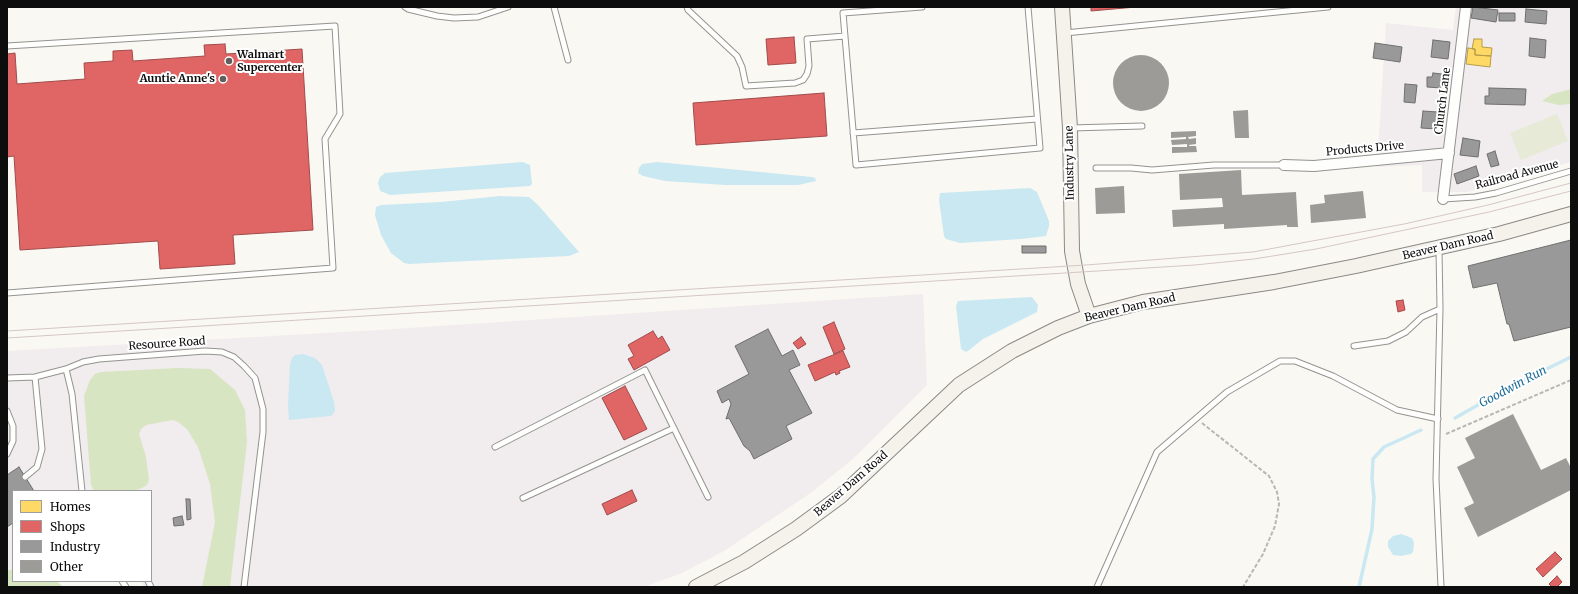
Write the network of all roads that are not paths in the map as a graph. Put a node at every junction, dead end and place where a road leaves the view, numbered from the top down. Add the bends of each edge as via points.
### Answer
1 (405, 7) edge
2 (508, 7) edge
3 (554, 7) edge
4 (686, 7) edge
5 (922, 7) edge
6 (1028, 7) edge
7 (1062, 7) edge
8 (1328, 7) edge
9 (1466, 7) edge
10 (1064, 33) junction
11 (845, 36) junction
12 (7, 46) edge
13 (568, 60) dead end
14 (1037, 119) junction
15 (1142, 126) dead end
16 (1070, 128) junction
17 (853, 133) junction
18 (1449, 153) junction
19 (1284, 164) joint
20 (1096, 168) dead end
21 (1571, 171) edge
22 (1443, 199) joint
23 (1571, 214) edge
24 (1439, 248) junction
25 (7, 293) edge
26 (1440, 310) junction
27 (1089, 316) junction
28 (1354, 346) dead end
29 (66, 369) junction
30 (35, 377) junction
31 (7, 378) edge
32 (7, 411) edge
33 (1438, 419) junction
34 (674, 428) junction
35 (495, 447) dead end
36 (7, 454) edge
37 (25, 478) dead end
38 (82, 490) edge
39 (708, 497) dead end
40 (523, 498) dead end
41 (244, 587) edge
42 (696, 587) edge
43 (1097, 587) edge
44 (1441, 587) edge

1 - 2 lane via 454,18 478,17
3 - 13 lane
4 - 11 lane via 737,56 746,86 795,83 803,80 809,66 807,39
5 - 11 lane via 843,13
6 - 14 lane
7 - 10 main road, Industry Lane
8 - 10 lane
9 - 18 street, Church Lane
10 - 16 main road, Industry Lane
11 - 17 lane
12 - 25 lane via 335,26 340,114 325,139 333,268
14 - 17 lane
14 - 17 lane via 1040,148 856,165
15 - 16 lane
16 - 27 main road, Industry Lane via 1072,251 1078,284
18 - 19 street, Products Drive via 1314,166
18 - 22 street, Church Lane
19 - 20 lane via 1214,165 1152,170
21 - 22 lane, Railroad Avenue via 1496,193
23 - 24 main road, Beaver Dam Road
24 - 26 lane
24 - 27 main road, Beaver Dam Road via 1317,274 1143,302
26 - 28 lane via 1422,317 1406,332 1388,340
26 - 33 lane
27 - 42 main road, Beaver Dam Road via 1036,338 985,368 940,402 865,474 820,512 771,546
29 - 30 lane, Resource Road
29 - 38 lane via 72,394
29 - 41 lane, Resource Road via 99,359 205,351 222,352 234,357 255,378 263,409 263,432
30 - 31 lane, Resource Road
30 - 37 lane via 42,449 37,466
32 - 36 lane via 13,426 13,441
33 - 43 lane via 1396,410 1333,376 1295,361 1280,361 1227,392 1157,452
33 - 44 lane via 1436,479
34 - 35 lane via 645,370
34 - 39 lane
34 - 40 lane

